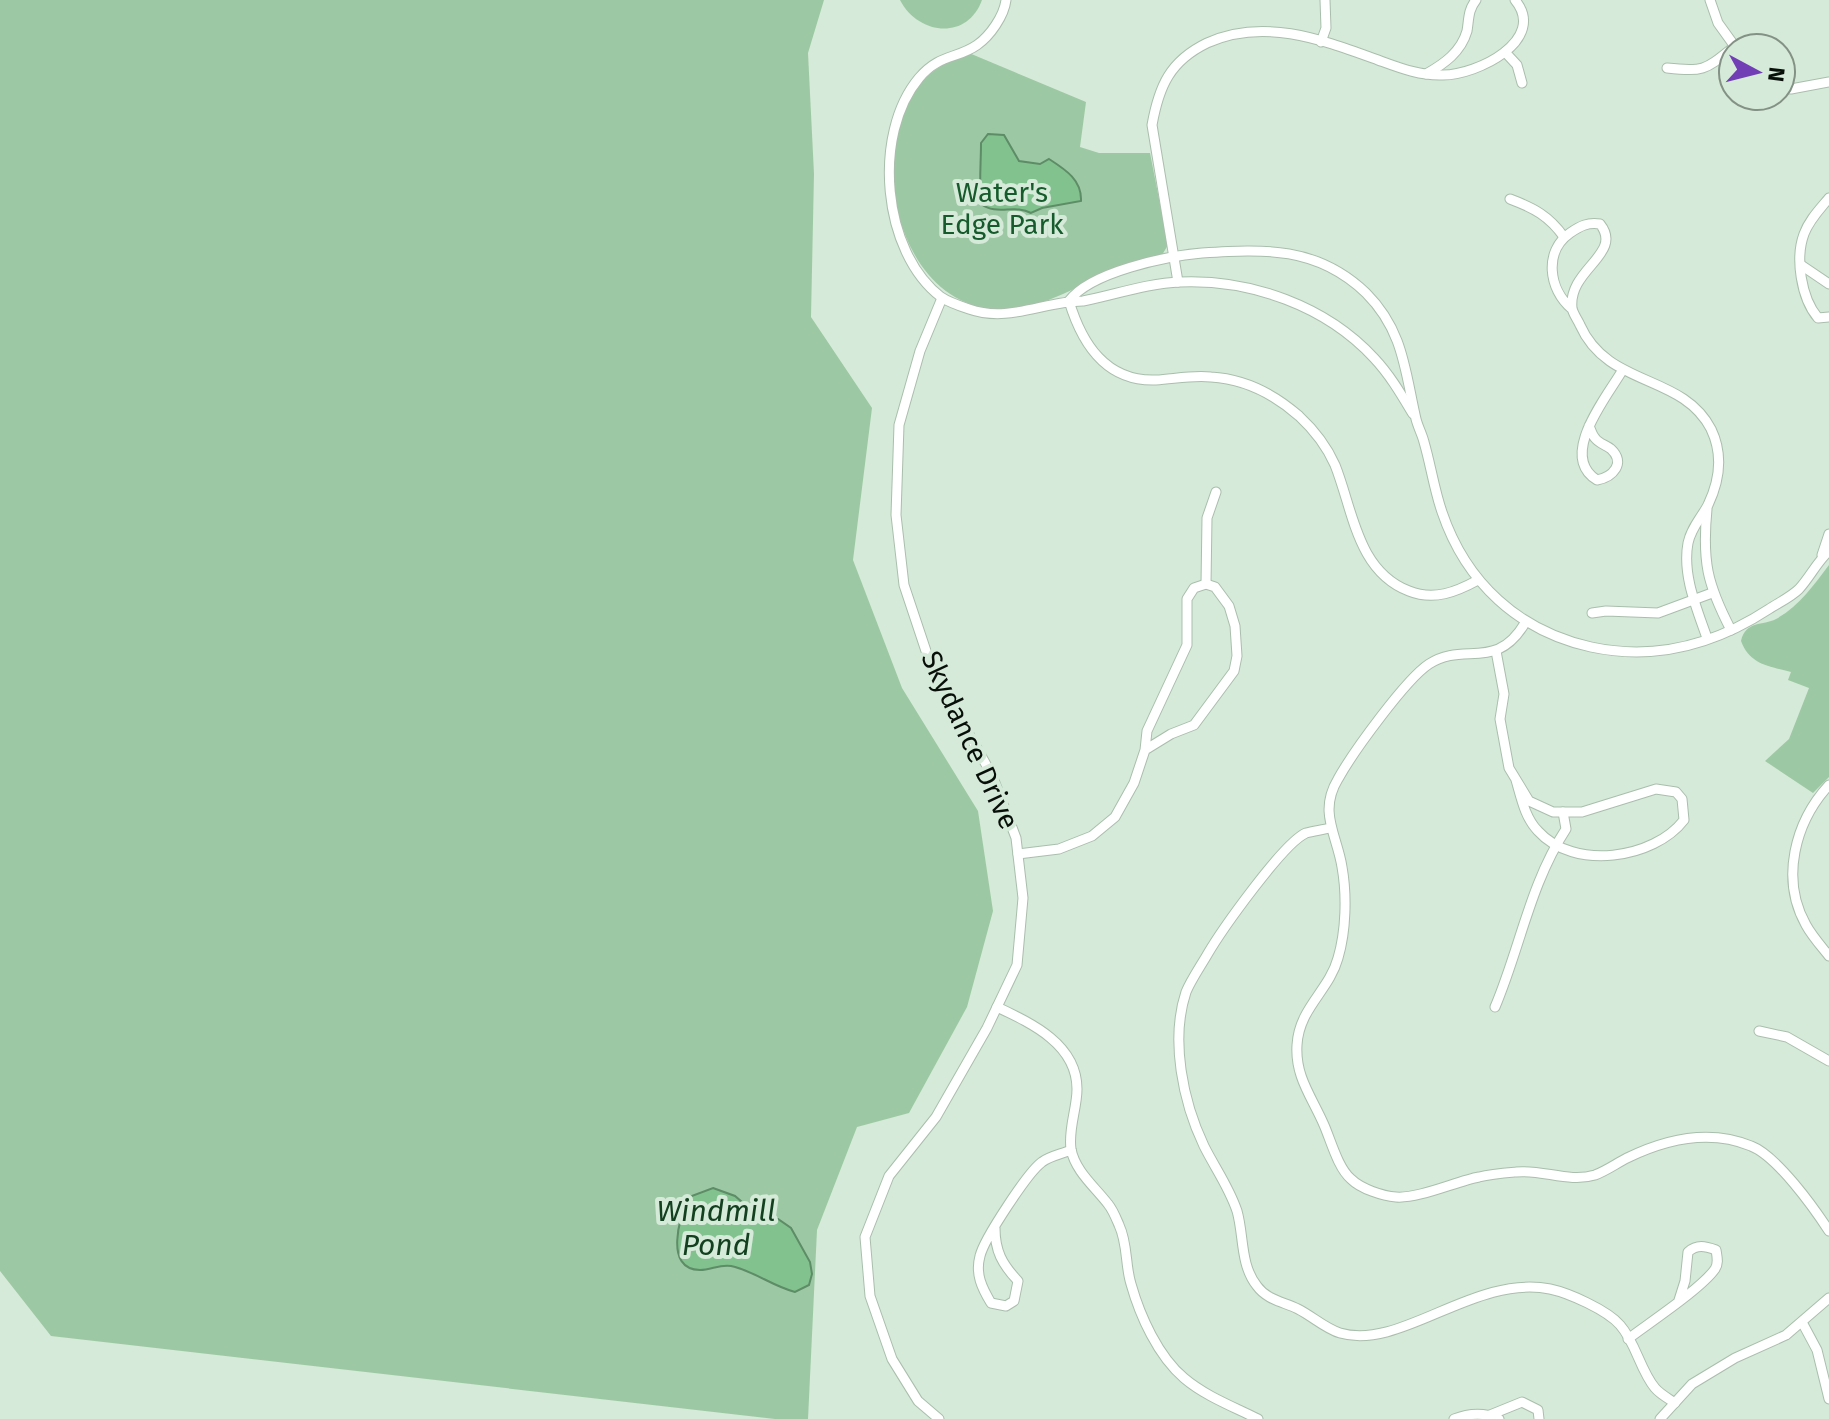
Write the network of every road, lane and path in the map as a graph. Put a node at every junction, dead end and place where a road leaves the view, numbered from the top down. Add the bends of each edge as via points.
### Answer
1 (1006, 0) edge
2 (1325, 0) edge
3 (1476, 0) edge
4 (1515, 0) edge
5 (1712, 1) edge
6 (1725, 32) edge
7 (1321, 42) junction
8 (1505, 52) junction
9 (1717, 61) edge
10 (1667, 68) dead end
11 (1426, 74) junction
12 (1829, 82) edge
13 (1522, 83) dead end
14 (1797, 88) edge
15 (1829, 198) edge
16 (1510, 199) dead end
17 (1564, 237) junction
18 (1174, 255) junction
19 (1801, 265) junction
20 (1178, 282) junction
21 (1829, 284) edge
22 (942, 298) junction
23 (1069, 301) junction
24 (1572, 309) junction
25 (1829, 317) edge
26 (1622, 371) junction
27 (1417, 420) junction
28 (1589, 426) junction
29 (1216, 492) dead end
30 (1707, 506) junction
31 (1829, 534) edge
32 (1825, 555) edge
33 (1478, 580) junction
34 (1206, 584) junction
35 (1712, 593) junction
36 (1695, 601) junction
37 (1592, 613) dead end
38 (1525, 623) junction
39 (1731, 630) junction
40 (1707, 638) junction
41 (1496, 651) junction
42 (1145, 750) junction
43 (1516, 780) junction
44 (1829, 785) edge
45 (1563, 812) junction
46 (1330, 828) junction
47 (1556, 844) junction
48 (1018, 854) junction
49 (1829, 956) edge
50 (997, 1007) junction
51 (1495, 1007) dead end
52 (1759, 1031) dead end
53 (1829, 1061) edge
54 (1071, 1150) junction
55 (995, 1228) junction
56 (1829, 1231) edge
57 (1829, 1298) edge
58 (1679, 1300) junction
59 (1802, 1322) junction
60 (1628, 1339) junction
61 (1829, 1399) edge
62 (1675, 1403) junction
63 (1495, 1417) edge
64 (939, 1419) edge
65 (1258, 1419) edge
66 (1454, 1419) edge
67 (1539, 1419) edge
68 (1660, 1419) edge

1 - 22 street via 992,30 976,46 936,62 919,78 905,100 894,137 888,173 903,245 918,273
2 - 7 street
3 - 11 street via 1459,48
4 - 8 street via 1525,19 1522,35
5 - 6 street
7 - 11 street
7 - 18 street via 1287,32 1244,30 1191,51 1164,78 1152,125
8 - 11 street via 1470,71
8 - 13 street via 1517,65
9 - 10 street via 1697,71
12 - 14 street
15 - 19 street via 1803,235
16 - 17 street via 1551,219
17 - 24 street via 1550,267
17 - 24 street via 1600,224 1608,243 1583,273
18 - 20 street
18 - 23 street via 1077,290
18 - 27 street via 1269,250 1307,257 1341,274 1367,294 1392,329 1403,353
19 - 21 street
19 - 25 street via 1809,307 1818,318
20 - 23 street
20 - 27 street via 1237,285 1313,312 1373,357
22 - 23 street via 1001,315
22 - 48 street, Skydance Drive via 899,425 896,515 904,585 932,669 992,775
23 - 33 street via 1089,348 1120,373 1140,380 1236,381 1283,402 1323,444 1373,566 1399,588 1441,596
24 - 26 street via 1585,337
26 - 28 street
26 - 30 street via 1688,401 1710,428 1720,463
27 - 33 street via 1443,515
28 - 28 street via 1583,464 1597,480 1607,478 1618,465 1616,456 1596,441
29 - 34 street via 1207,518
30 - 35 street via 1704,538
30 - 36 street via 1688,543
31 - 32 street
32 - 39 street via 1798,590
33 - 38 street
34 - 42 street via 1194,588 1187,599 1187,645 1147,731
34 - 42 street via 1215,587 1229,606 1235,626 1234,671 1194,725
35 - 36 street
35 - 39 street
36 - 37 street via 1658,613
36 - 40 street
38 - 40 street via 1609,651 1687,648
38 - 41 street via 1516,638
39 - 40 street
41 - 43 street via 1504,694 1500,719
41 - 46 street via 1431,662 1414,676 1336,782
42 - 48 street via 1115,817 1092,836 1059,849
43 - 45 street via 1529,801
43 - 47 street via 1538,832
44 - 49 street via 1801,824 1793,863 1805,925
45 - 47 street via 1566,829
45 - 47 street via 1592,810 1656,789 1676,792 1684,820 1674,833 1653,843 1602,857
46 - 56 street via 1342,867 1342,945 1334,970 1302,1017 1297,1045 1299,1075 1350,1179 1398,1197 1522,1171 1594,1175 1668,1141 1707,1136 1753,1146 1785,1173
46 - 60 street via 1304,834 1271,867 1187,992 1180,1032 1182,1075 1192,1118 1237,1213 1251,1279 1274,1300 1340,1333 1375,1335 1490,1291 1522,1286 1552,1290 1591,1305 1619,1324
47 - 51 street via 1530,899
48 - 50 street, Skydance Drive via 1023,898 1017,965
50 - 54 street via 1060,1045 1072,1067 1077,1087
50 - 64 street, Skydance Drive via 936,1117 889,1176 865,1237 870,1296 892,1359 918,1401
52 - 53 street via 1787,1037
54 - 55 street via 1035,1168
54 - 65 street via 1124,1236 1136,1303 1160,1349 1183,1378
55 - 55 street via 980,1255 979,1283 991,1303 1006,1306 1014,1301 1018,1281 1000,1260
57 - 59 street
58 - 58 street via 1714,1269 1716,1250 1705,1246 1688,1252
58 - 60 street
59 - 61 street via 1817,1350
59 - 62 street via 1692,1384
60 - 62 street via 1656,1389
62 - 68 street
63 - 66 street via 1471,1414
63 - 67 street via 1522,1402 1538,1410

